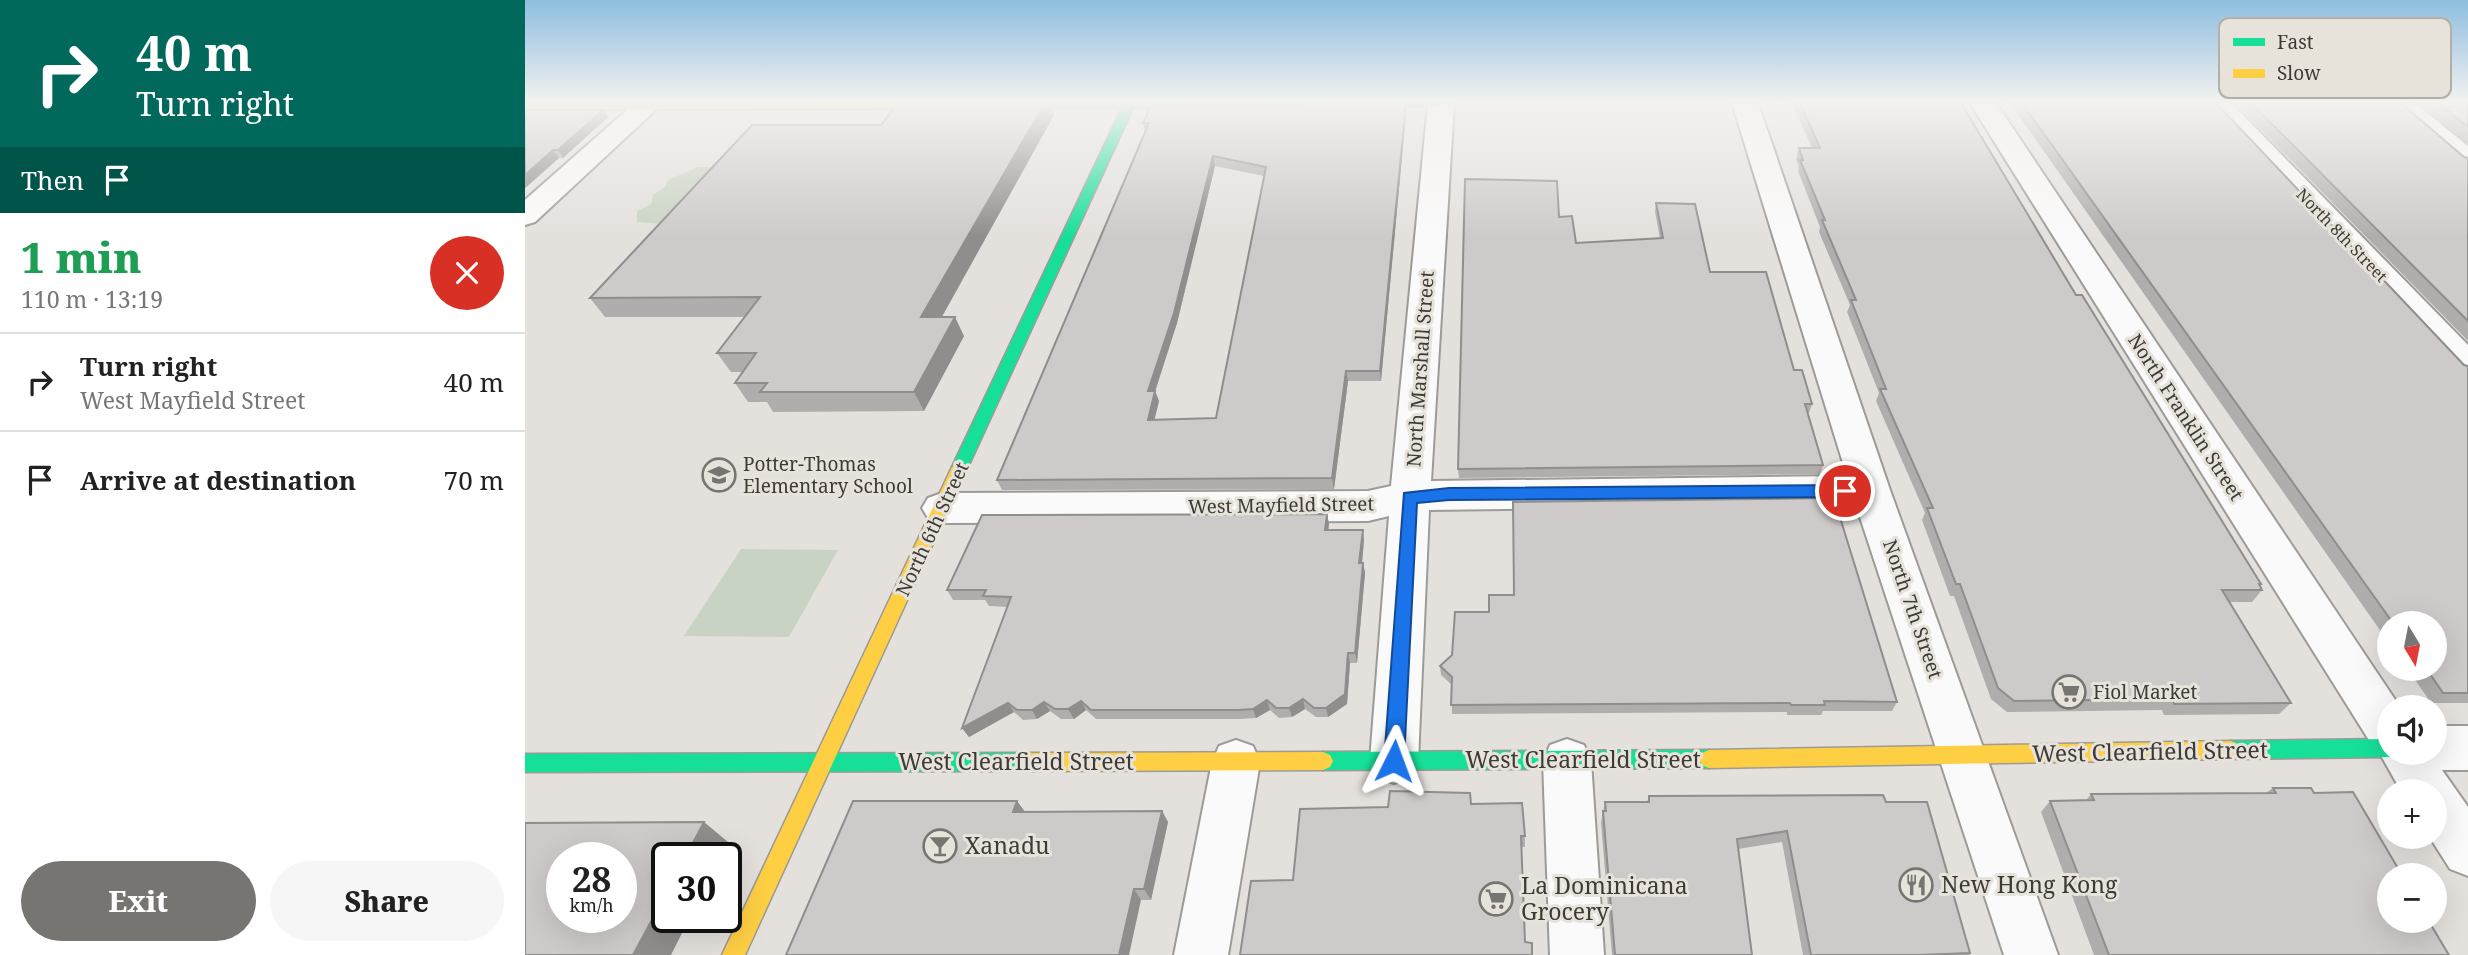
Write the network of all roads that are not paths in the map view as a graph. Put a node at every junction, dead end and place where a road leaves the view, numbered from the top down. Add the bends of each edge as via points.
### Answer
1 (601, 148) edge
2 (1110, 148) edge
3 (1438, 148) edge
4 (1759, 148) edge
5 (2012, 148) edge
6 (2259, 148) edge
7 (2453, 148) edge
8 (2468, 160) edge
9 (525, 216) edge
10 (2468, 366) edge
11 (1871, 491) junction
12 (1410, 498) junction
13 (942, 508) junction
14 (2377, 711) edge
15 (2377, 748) edge
16 (2447, 748) edge
17 (2468, 748) edge
18 (1964, 756) junction
19 (825, 761) junction
20 (1394, 761) junction
21 (1567, 761) junction
22 (1236, 762) junction
23 (525, 763) edge
24 (2447, 820) edge
25 (2468, 851) edge
26 (733, 955) edge
27 (1201, 955) edge
28 (1577, 955) edge
29 (2031, 955) edge

1 - 9 street
2 - 13 street, North 6th Street
3 - 12 street, North Marshall Street
4 - 11 street, North 7th Street
5 - 14 street, North Franklin Street
6 - 10 street, North 8th Street
7 - 8 street
11 - 12 street, West Mayfield Street
11 - 18 street, North 7th Street
12 - 13 street, West Mayfield Street via 1368,506
12 - 20 street, North Marshall Street
13 - 19 street, North 6th Street
15 - 18 street, West Clearfield Street
16 - 17 street
18 - 21 street, West Clearfield Street
18 - 29 street, North 7th Street
19 - 22 street, West Clearfield Street
19 - 23 street, West Clearfield Street
19 - 26 street, North 6th Street
20 - 21 street, West Clearfield Street
20 - 22 street, West Clearfield Street
21 - 28 street
22 - 27 street
24 - 25 street

